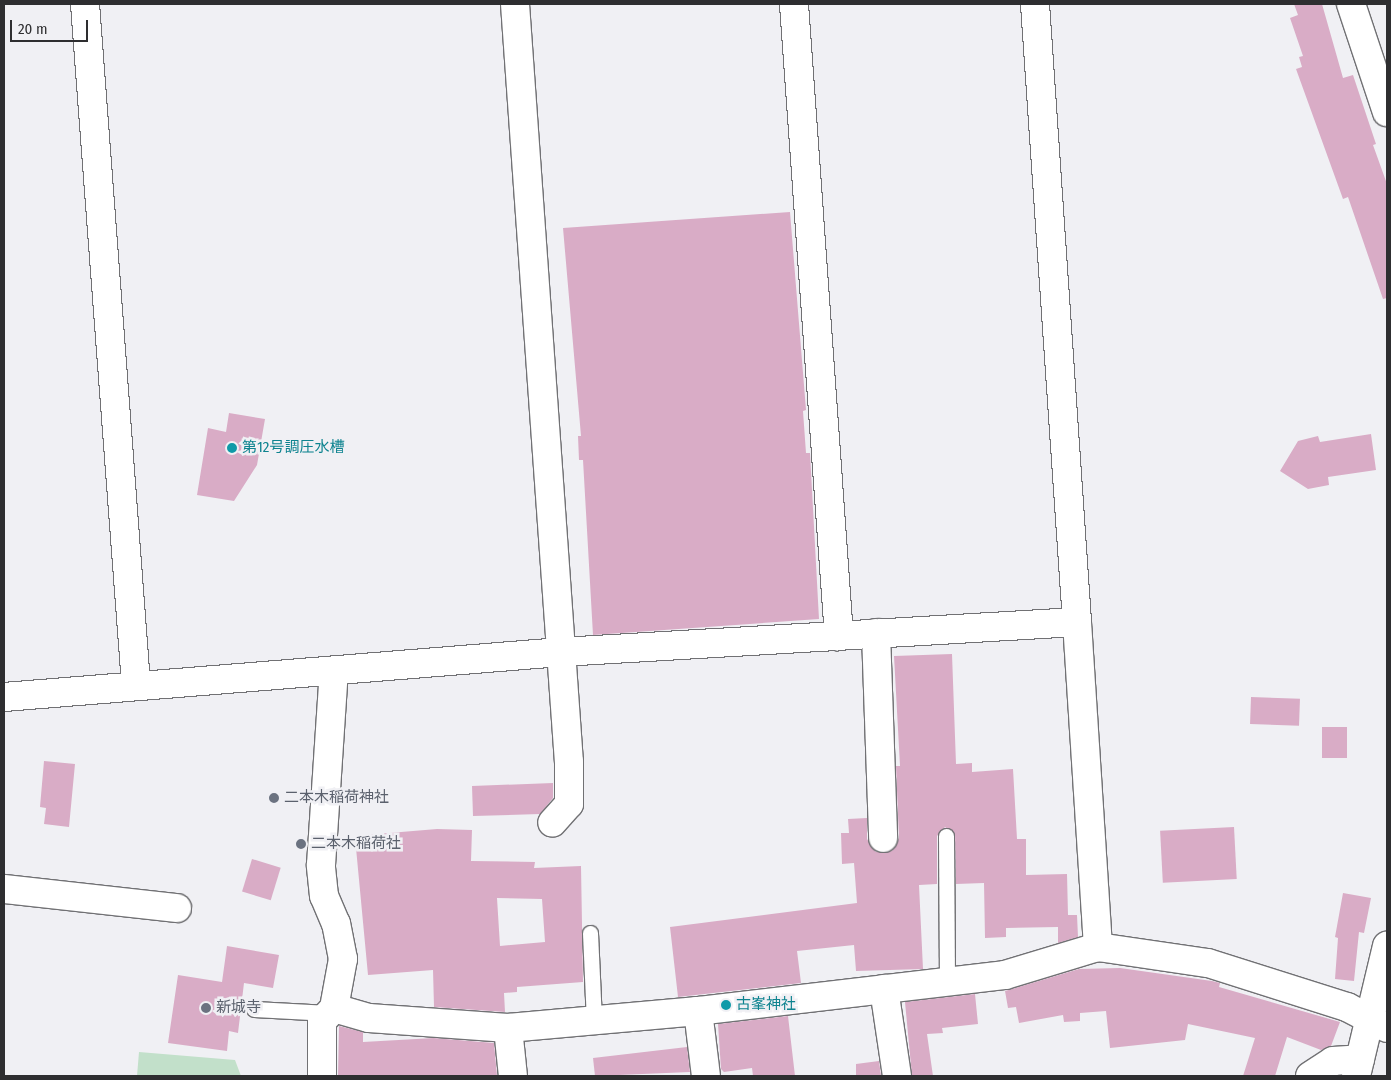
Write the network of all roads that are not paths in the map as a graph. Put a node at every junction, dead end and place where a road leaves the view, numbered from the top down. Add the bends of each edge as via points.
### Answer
1 (85, 4) edge
2 (515, 4) edge
3 (794, 4) edge
4 (1035, 4) edge
5 (1351, 4) edge
6 (1387, 112) edge
7 (1077, 622) junction
8 (876, 633) junction
9 (839, 636) junction
10 (561, 652) junction
11 (334, 670) junction
12 (136, 684) junction
13 (4, 697) edge
14 (552, 823) dead end
15 (946, 836) dead end
16 (883, 838) dead end
17 (4, 889) edge
18 (177, 908) dead end
19 (590, 933) dead end
20 (1387, 946) edge
21 (1098, 947) junction
22 (947, 982) junction
23 (884, 989) junction
24 (254, 1008) dead end
25 (331, 1011) junction
26 (698, 1011) junction
27 (594, 1020) junction
28 (1379, 1024) edge
29 (508, 1028) junction
30 (1358, 1068) edge
31 (322, 1076) edge
32 (514, 1076) edge
33 (706, 1076) edge
34 (897, 1076) edge
35 (1310, 1076) edge

1 - 12 street
2 - 10 street
3 - 9 street
4 - 7 street
5 - 6 street
7 - 8 street
7 - 21 street
8 - 9 street
8 - 16 street
9 - 10 street
10 - 11 street
10 - 14 street via 569,804
11 - 12 street
11 - 25 street via 321,865 324,896 336,924 343,958
12 - 13 street
15 - 22 lane
17 - 18 street
19 - 27 lane
20 - 28 street
21 - 22 street via 1005,975
21 - 28 street via 1208,963 1347,1007
22 - 23 street
23 - 26 street
23 - 34 street
24 - 25 lane
25 - 29 street via 369,1018
25 - 31 street via 320,1029
26 - 27 street
26 - 33 street
27 - 29 street
28 - 30 street
29 - 32 street
30 - 35 street via 1333,1061

